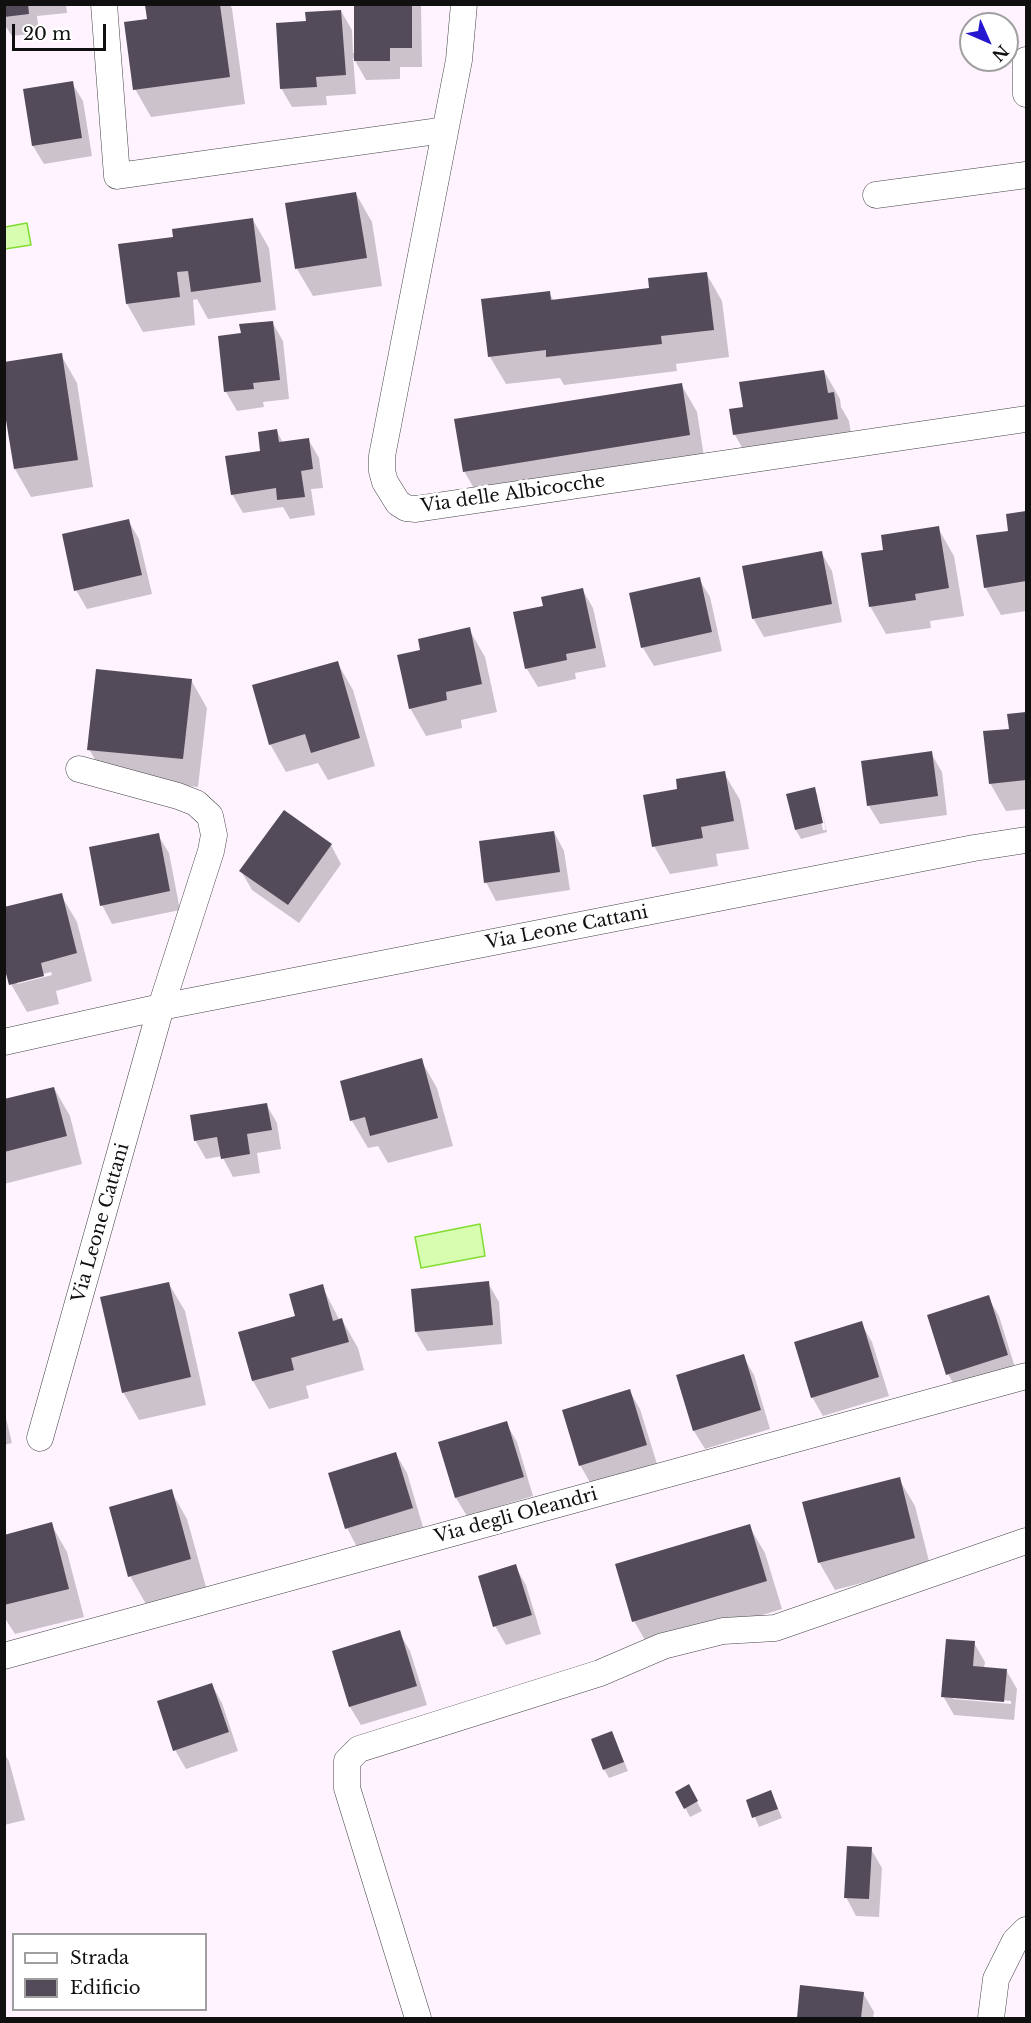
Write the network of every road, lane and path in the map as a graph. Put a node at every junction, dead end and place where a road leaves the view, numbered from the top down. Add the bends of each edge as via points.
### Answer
1 (104, 4) edge
2 (464, 4) edge
3 (1026, 60) edge
4 (1026, 94) edge
5 (445, 130) junction
6 (1026, 176) edge
7 (876, 195) dead end
8 (1026, 418) edge
9 (79, 769) dead end
10 (1026, 840) edge
11 (974, 848) junction
12 (1026, 850) edge
13 (161, 1007) junction
14 (4, 1042) edge
15 (1026, 1376) edge
16 (40, 1438) dead end
17 (1026, 1541) edge
18 (4, 1656) edge
19 (1026, 1930) edge
20 (418, 2019) edge
21 (991, 2019) edge

1 - 5 street via 117,176
2 - 5 street, Via delle Albicocche via 459,60
3 - 4 street
5 - 8 street, Via delle Albicocche via 382,456 385,482 405,508
6 - 7 street
9 - 13 street, Via Leone Cattani via 178,795 196,803 210,816 213,845
10 - 11 street, Via Leone Cattani
11 - 12 street, Via Leone Cattani
11 - 13 street, Via Leone Cattani
13 - 14 street, Via Leone Cattani
13 - 16 street, Via Leone Cattani
15 - 18 street, Via degli Oleandri
17 - 20 street via 775,1628 723,1631 663,1646 600,1673 359,1749 347,1761 347,1788
19 - 21 street via 1015,1941 996,1979

